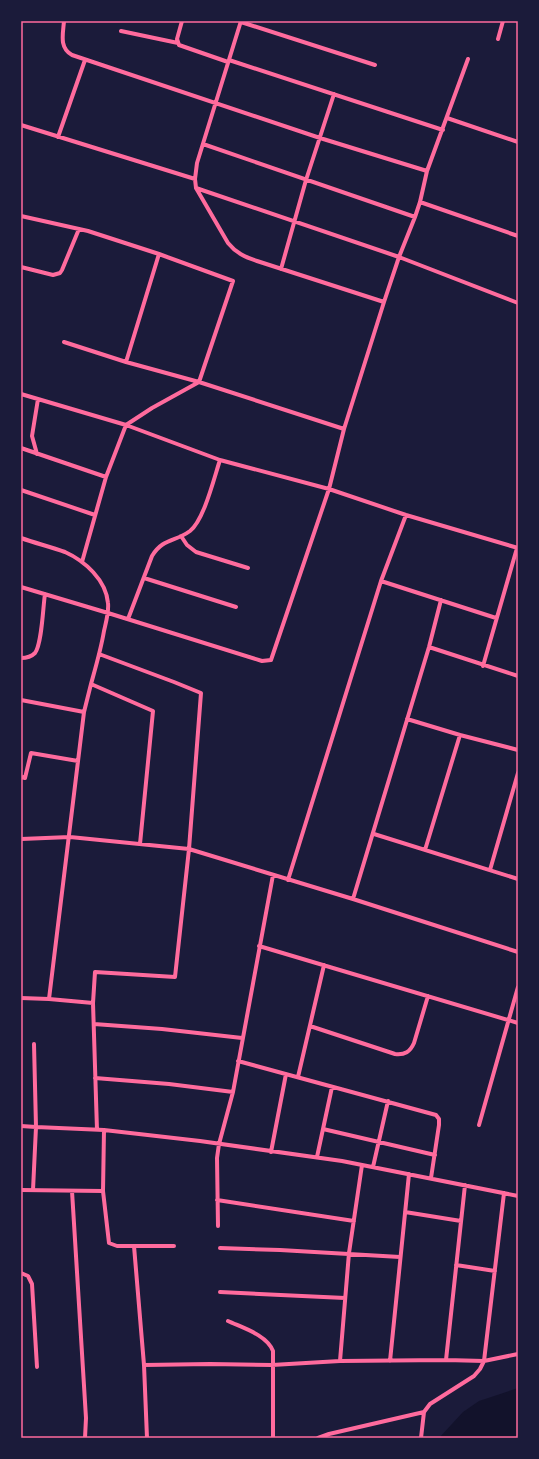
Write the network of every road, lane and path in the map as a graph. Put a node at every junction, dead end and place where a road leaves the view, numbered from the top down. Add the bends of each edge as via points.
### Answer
1 (64, 21) edge
2 (182, 21) edge
3 (241, 21) edge
4 (503, 21) edge
5 (121, 31) dead end
6 (498, 39) dead end
7 (178, 44) junction
8 (85, 60) junction
9 (468, 60) dead end
10 (229, 61) junction
11 (375, 65) dead end
12 (334, 94) junction
13 (217, 104) junction
14 (447, 118) junction
15 (21, 126) edge
16 (443, 130) junction
17 (58, 137) junction
18 (320, 138) junction
19 (518, 142) edge
20 (202, 144) junction
21 (427, 171) junction
22 (195, 179) junction
23 (306, 180) junction
24 (196, 188) junction
25 (420, 202) junction
26 (21, 216) edge
27 (415, 218) junction
28 (294, 222) junction
29 (79, 229) junction
30 (518, 236) edge
31 (159, 254) junction
32 (399, 257) junction
33 (21, 267) edge
34 (282, 269) junction
35 (384, 302) junction
36 (518, 303) edge
37 (64, 342) dead end
38 (126, 362) junction
39 (199, 382) junction
40 (21, 394) edge
41 (38, 399) junction
42 (126, 426) junction
43 (344, 429) junction
44 (21, 448) edge
45 (37, 454) junction
46 (220, 460) junction
47 (106, 477) junction
48 (328, 489) junction
49 (21, 490) edge
50 (95, 515) junction
51 (406, 515) junction
52 (181, 536) junction
53 (21, 538) edge
54 (517, 548) edge
55 (82, 562) junction
56 (248, 568) dead end
57 (144, 578) junction
58 (381, 581) junction
59 (21, 588) edge
60 (45, 594) junction
61 (441, 600) junction
62 (236, 607) dead end
63 (108, 612) junction
64 (496, 618) junction
65 (128, 619) junction
66 (428, 647) junction
67 (100, 654) junction
68 (21, 658) edge
69 (483, 666) junction
70 (518, 676) edge
71 (91, 684) junction
72 (21, 700) edge
73 (84, 712) junction
74 (407, 719) junction
75 (460, 735) junction
76 (518, 750) edge
77 (78, 761) junction
78 (518, 773) edge
79 (21, 777) edge
80 (374, 834) junction
81 (70, 837) junction
82 (21, 839) edge
83 (140, 844) junction
84 (189, 850) junction
85 (425, 850) junction
86 (490, 870) junction
87 (273, 875) junction
88 (518, 879) edge
89 (288, 880) junction
90 (354, 899) junction
91 (259, 946) junction
92 (518, 952) edge
93 (324, 965) junction
94 (518, 987) edge
95 (428, 996) junction
96 (21, 998) edge
97 (49, 999) junction
98 (93, 1003) junction
99 (508, 1020) junction
100 (518, 1023) edge
101 (94, 1024) junction
102 (310, 1026) junction
103 (242, 1038) junction
104 (34, 1044) dead end
105 (238, 1061) junction
106 (286, 1074) junction
107 (298, 1077) junction
108 (95, 1078) junction
109 (332, 1087) junction
110 (233, 1092) junction
111 (388, 1101) junction
112 (479, 1125) dead end
113 (21, 1126) edge
114 (36, 1127) junction
115 (323, 1129) junction
116 (97, 1130) junction
117 (104, 1130) junction
118 (379, 1142) junction
119 (219, 1144) junction
120 (270, 1152) junction
121 (435, 1155) junction
122 (317, 1158) junction
123 (362, 1165) junction
124 (373, 1167) junction
125 (409, 1174) junction
126 (431, 1178) junction
127 (465, 1185) junction
128 (21, 1190) edge
129 (33, 1190) junction
130 (72, 1190) junction
131 (103, 1191) junction
132 (504, 1193) junction
133 (518, 1196) edge
134 (217, 1200) junction
135 (405, 1212) junction
136 (354, 1221) junction
137 (461, 1221) junction
138 (218, 1226) dead end
139 (134, 1246) junction
140 (174, 1246) dead end
141 (220, 1248) dead end
142 (350, 1254) junction
143 (400, 1257) junction
144 (456, 1265) junction
145 (495, 1271) junction
146 (21, 1272) edge
147 (220, 1292) dead end
148 (345, 1298) junction
149 (228, 1321) dead end
150 (518, 1354) edge
151 (446, 1360) junction
152 (390, 1361) junction
153 (484, 1361) junction
154 (340, 1362) junction
155 (144, 1365) junction
156 (272, 1365) junction
157 (37, 1367) dead end
158 (424, 1412) junction
159 (85, 1438) edge
160 (147, 1438) edge
161 (273, 1438) edge
162 (318, 1438) edge
163 (421, 1438) edge

1 - 8 street via 64,49
2 - 7 street
3 - 10 street
3 - 11 street
4 - 6 street
5 - 7 street
7 - 10 street
8 - 13 street
8 - 17 street
9 - 14 street
10 - 12 street
10 - 13 street
12 - 16 street
12 - 18 street
13 - 18 street
13 - 20 street
14 - 16 street
14 - 19 street
15 - 17 street
16 - 21 street
17 - 22 street
18 - 21 street
18 - 23 street
20 - 22 street
20 - 23 street
21 - 25 street
22 - 24 street
23 - 27 street
23 - 28 street
24 - 28 street
24 - 34 street via 233,250 247,258
25 - 27 street
25 - 30 street
26 - 29 street
27 - 32 street
28 - 32 street
28 - 34 street
29 - 31 street
29 - 33 street via 60,273 53,275
31 - 38 street
31 - 39 street via 233,282
32 - 35 street
32 - 36 street
34 - 35 street
35 - 43 street
37 - 38 street
38 - 39 street
39 - 42 street
39 - 43 street
40 - 41 street
41 - 42 street
41 - 45 street via 32,436
42 - 46 street
42 - 47 street
43 - 48 street
44 - 45 street
45 - 47 street
46 - 48 street
46 - 52 street via 201,516 191,530
47 - 50 street
48 - 51 street
48 - 65 street via 271,660 262,661
49 - 50 street
50 - 55 street
51 - 54 street
51 - 58 street
52 - 56 street via 196,552
52 - 57 street via 157,548
53 - 55 street via 65,553
54 - 64 street
55 - 63 street via 103,586
57 - 62 street
57 - 65 street
58 - 61 street
58 - 89 street
59 - 60 street
60 - 63 street
60 - 68 street via 39,643 36,651 27,658
61 - 64 street
61 - 66 street
63 - 65 street
63 - 67 street
64 - 69 street
66 - 69 street
66 - 74 street
67 - 71 street
67 - 84 street via 201,694
69 - 70 street
71 - 73 street
71 - 83 street via 153,711
72 - 73 street
73 - 77 street
74 - 75 street
74 - 80 street
75 - 76 street
75 - 85 street
77 - 79 street via 31,753 25,778
77 - 81 street
78 - 86 street
80 - 85 street
80 - 90 street
81 - 82 street
81 - 83 street
81 - 97 street
83 - 84 street
84 - 87 street
84 - 98 street via 175,977 95,972
85 - 86 street
86 - 88 street
87 - 89 street
87 - 91 street
89 - 90 street
90 - 92 street
91 - 93 street
91 - 103 street
93 - 95 street
93 - 102 street
94 - 99 street
95 - 99 street
95 - 102 street via 412,1049 402,1054 395,1054
96 - 97 street
97 - 98 street
98 - 101 street
99 - 100 street
99 - 112 street
101 - 103 street
101 - 108 street
102 - 107 street
103 - 105 street
104 - 114 street
105 - 106 street
105 - 110 street
106 - 107 street
106 - 120 street
107 - 109 street
108 - 110 street
108 - 116 street
109 - 111 street
109 - 115 street
110 - 119 street
111 - 118 street
111 - 121 street via 436,1115 440,1124
113 - 114 street
114 - 116 street
114 - 129 street
115 - 118 street
115 - 122 street
116 - 117 street
117 - 119 street
117 - 131 street
118 - 121 street
118 - 124 street
119 - 120 street
119 - 134 street
120 - 122 street
121 - 126 street
122 - 123 street
123 - 124 street
123 - 136 street
124 - 125 street
125 - 126 street
125 - 135 street
126 - 127 street
127 - 132 street
127 - 137 street
128 - 129 street
129 - 130 street
130 - 131 street
130 - 159 street via 86,1418
131 - 139 street via 109,1243 117,1246
132 - 133 street
132 - 145 street
134 - 136 street
134 - 138 street
135 - 137 street
135 - 143 street
136 - 142 street
137 - 144 street
139 - 140 street
139 - 155 street
141 - 142 street
142 - 143 street
142 - 148 street
143 - 152 street
144 - 145 street
144 - 151 street
145 - 153 street
146 - 157 street via 28,1276 32,1284
147 - 148 street
148 - 154 street
149 - 156 street via 263,1338 272,1347
150 - 153 street
151 - 152 street
151 - 153 street
152 - 154 street
153 - 158 street via 474,1376 430,1404
154 - 156 street
155 - 156 street
155 - 160 street
156 - 161 street
158 - 162 street
158 - 163 street

